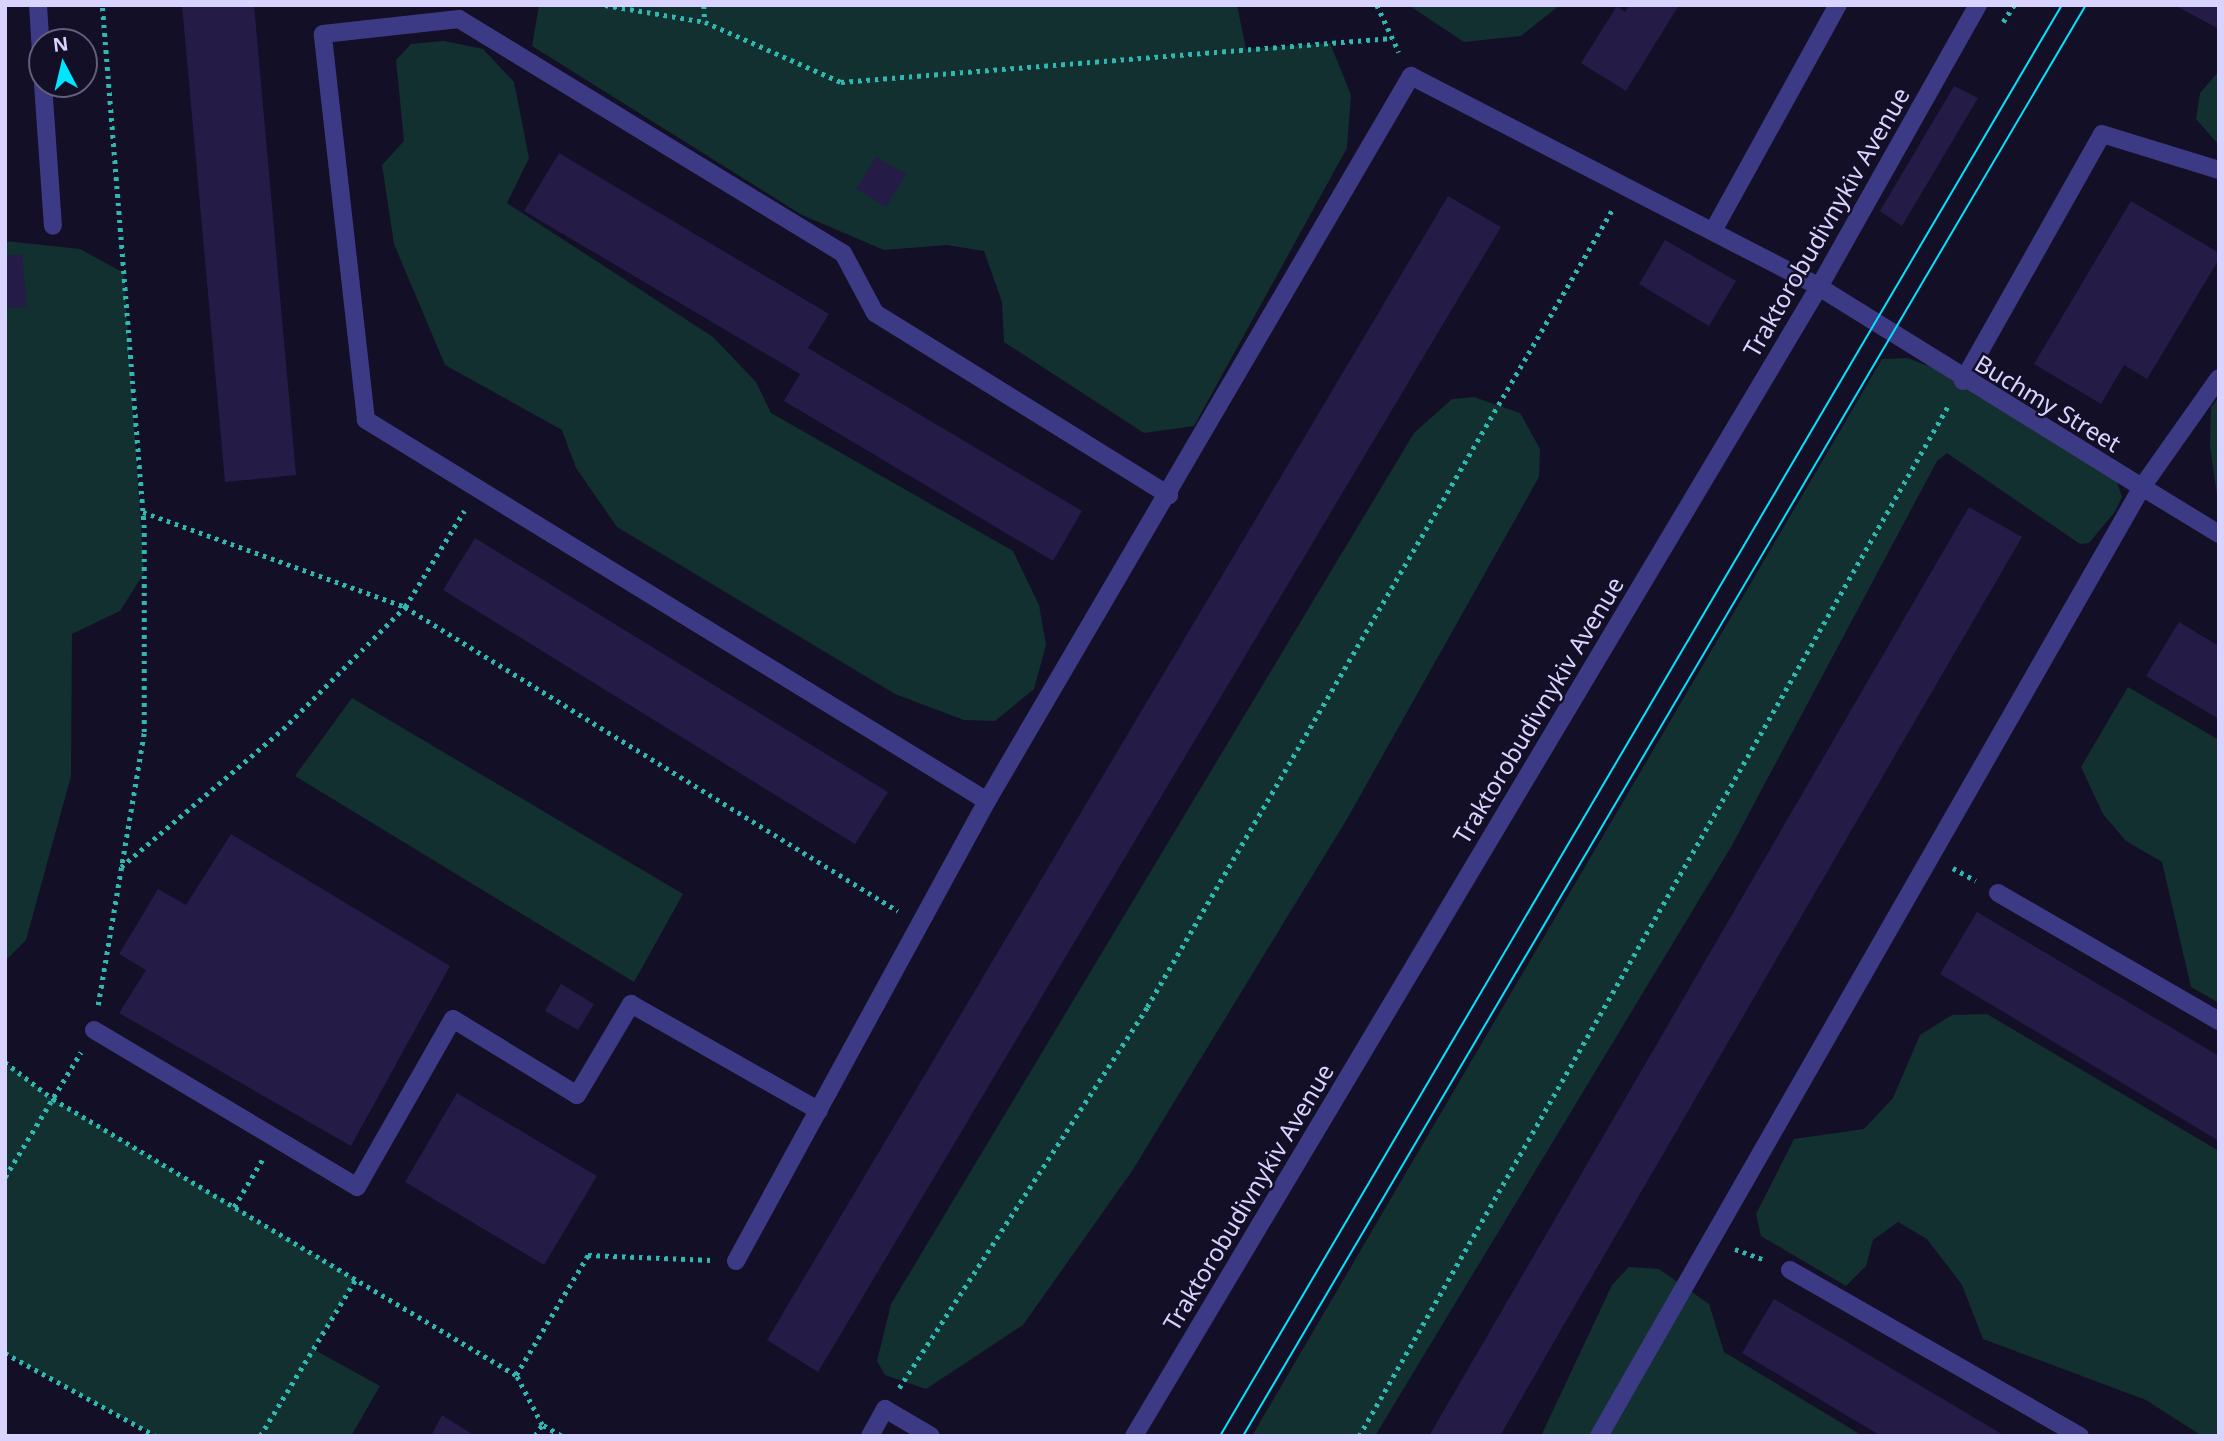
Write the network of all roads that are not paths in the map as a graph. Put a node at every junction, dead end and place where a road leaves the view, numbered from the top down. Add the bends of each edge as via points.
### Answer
1 (37, 5) edge
2 (1838, 5) edge
3 (1978, 5) edge
4 (39, 28) edge
5 (44, 98) edge
6 (2219, 170) edge
7 (53, 226) dead end
8 (1713, 231) junction
9 (1819, 287) junction
10 (2219, 378) edge
11 (1963, 380) junction
12 (2141, 487) junction
13 (1168, 495) junction
14 (2219, 534) edge
15 (987, 801) junction
16 (1998, 893) road end
17 (2219, 1021) edge
18 (94, 1030) road end
19 (819, 1111) junction
20 (736, 1261) road end
21 (1790, 1270) road end
22 (870, 1436) edge
23 (931, 1436) edge
24 (1134, 1436) edge
25 (1599, 1436) edge
26 (2080, 1436) edge

1 - 4 street
2 - 8 street
3 - 9 street, Traktorobudivnykiv Avenue
5 - 7 street
6 - 11 street via 2102,134
8 - 9 street, Buchmy Street
8 - 13 street, Buchmy Street via 1411,76
9 - 11 street, Buchmy Street
9 - 24 street, Traktorobudivnykiv Avenue
10 - 12 street
11 - 12 street, Buchmy Street
12 - 14 street, Buchmy Street
12 - 25 street
13 - 15 street
13 - 15 street via 875,313 843,253 459,19 323,34 366,421
15 - 19 street
16 - 17 street
18 - 19 street via 357,1187 453,1019 577,1095 631,1004
19 - 20 street
21 - 26 street
22 - 23 street via 886,1409

